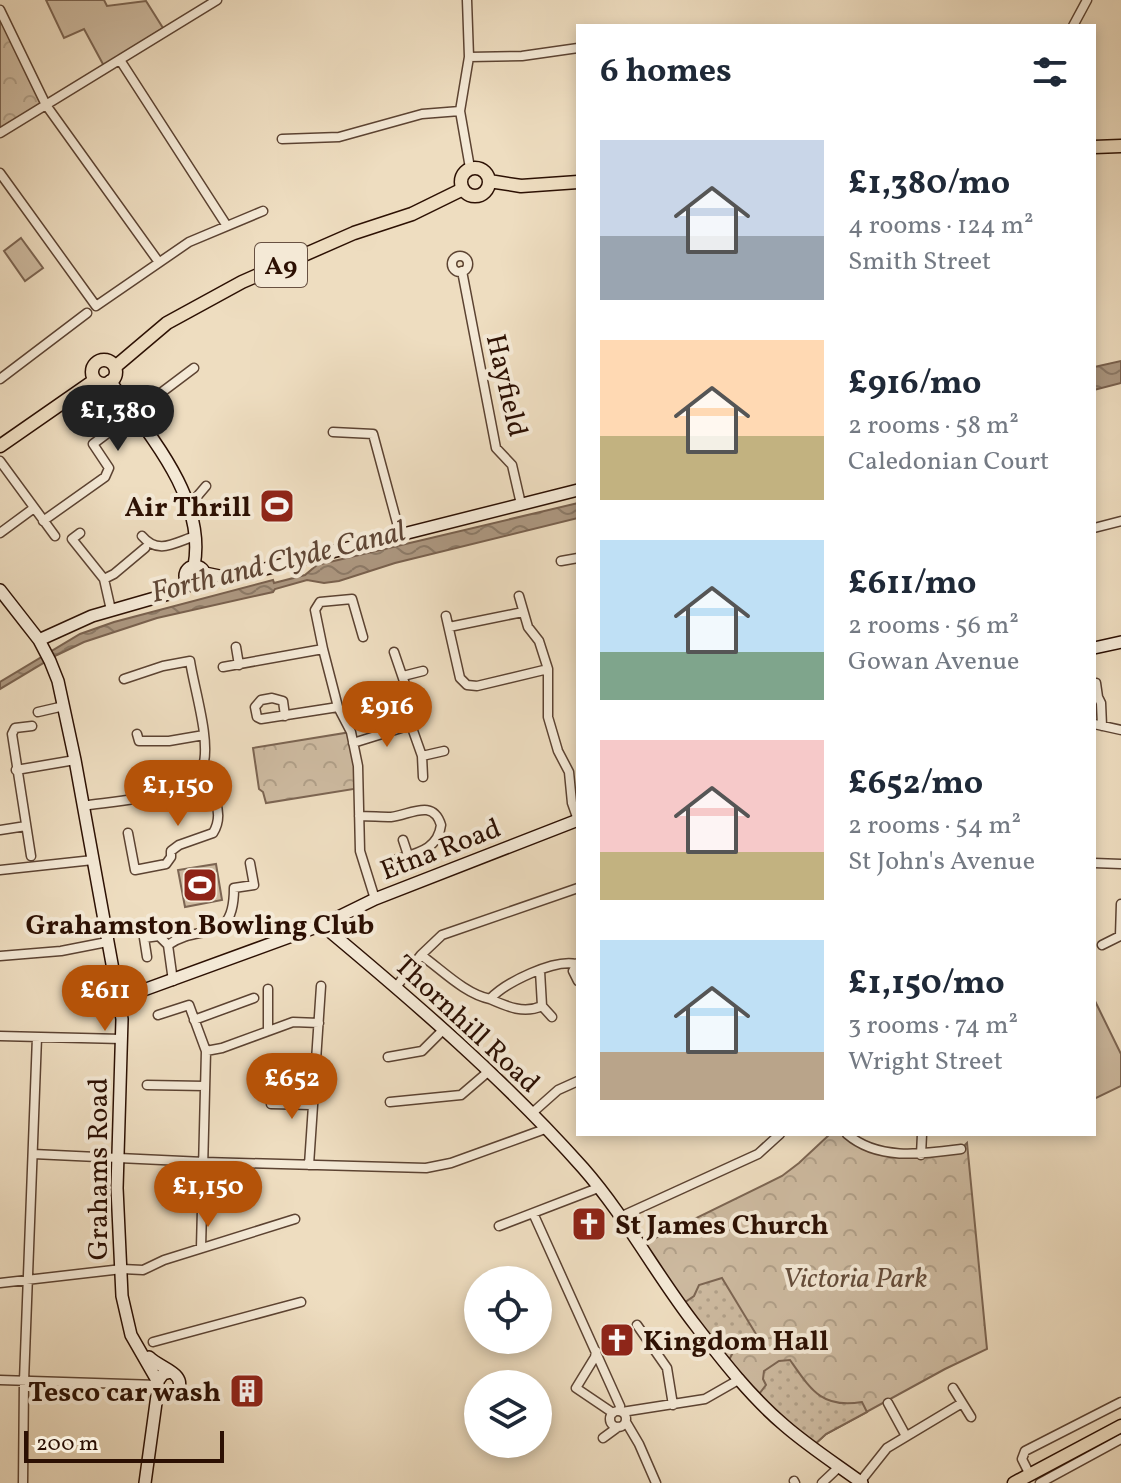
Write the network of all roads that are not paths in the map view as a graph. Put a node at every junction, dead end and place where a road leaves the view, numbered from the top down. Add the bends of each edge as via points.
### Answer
1 (217, 0) edge
2 (467, 0) edge
3 (1087, 0) edge
4 (0, 10) edge
5 (1074, 24) edge
6 (576, 48) edge
7 (469, 57) junction
8 (120, 60) junction
9 (46, 105) junction
10 (460, 111) junction
11 (0, 133) edge
12 (282, 139) dead end
13 (1121, 146) edge
14 (1096, 147) edge
15 (470, 168) junction
16 (0, 173) edge
17 (489, 181) junction
18 (576, 182) edge
19 (463, 189) junction
20 (263, 211) dead end
21 (227, 226) junction
22 (158, 261) junction
23 (462, 271) dead end
24 (87, 313) dead end
25 (115, 367) junction
26 (194, 368) dead end
27 (0, 379) edge
28 (95, 380) junction
29 (110, 381) junction
30 (135, 415) junction
31 (333, 432) dead end
32 (0, 446) edge
33 (0, 461) edge
34 (206, 486) dead end
35 (576, 490) edge
36 (521, 504) junction
37 (189, 506) junction
38 (34, 508) junction
39 (43, 521) junction
40 (1121, 521) edge
41 (1096, 527) edge
42 (0, 533) edge
43 (80, 533) dead end
44 (400, 534) junction
45 (55, 536) dead end
46 (142, 536) dead end
47 (195, 536) junction
48 (145, 548) dead end
49 (576, 558) edge
50 (561, 561) dead end
51 (194, 566) junction
52 (205, 573) junction
53 (104, 579) junction
54 (187, 583) junction
55 (1, 595) edge
56 (519, 596) dead end
57 (111, 610) junction
58 (523, 612) junction
59 (446, 616) dead end
60 (449, 627) junction
61 (363, 637) dead end
62 (39, 640) junction
63 (1121, 642) edge
64 (236, 647) dead end
65 (1096, 648) edge
66 (323, 649) junction
67 (394, 652) dead end
68 (239, 665) junction
69 (223, 667) dead end
70 (548, 669) junction
71 (423, 671) dead end
72 (403, 676) junction
73 (124, 679) dead end
74 (1096, 683) dead end
75 (1096, 697) edge
76 (64, 706) junction
77 (338, 707) junction
78 (38, 712) dead end
79 (285, 716) dead end
80 (411, 725) junction
81 (1098, 725) edge
82 (32, 726) dead end
83 (1121, 730) edge
84 (137, 734) dead end
85 (204, 735) junction
86 (353, 743) junction
87 (444, 751) dead end
88 (422, 756) junction
89 (75, 760) junction
90 (16, 770) junction
91 (197, 775) junction
92 (423, 777) dead end
93 (83, 806) junction
94 (576, 814) edge
95 (359, 816) junction
96 (576, 821) edge
97 (26, 826) junction
98 (0, 830) edge
99 (128, 833) dead end
100 (403, 840) dead end
101 (408, 855) junction
102 (31, 856) dead end
103 (93, 860) junction
104 (395, 860) dead end
105 (250, 863) dead end
106 (1096, 863) edge
107 (1121, 864) edge
108 (0, 870) edge
109 (576, 889) edge
110 (375, 899) junction
111 (1121, 904) edge
112 (322, 925) junction
113 (107, 942) junction
114 (168, 945) junction
115 (1102, 945) dead end
116 (421, 955) junction
117 (0, 956) edge
118 (147, 957) dead end
119 (576, 963) edge
120 (540, 971) junction
121 (173, 981) junction
122 (321, 986) dead end
123 (396, 987) junction
124 (268, 989) dead end
125 (254, 998) dead end
126 (119, 999) junction
127 (490, 999) junction
128 (542, 1006) junction
129 (158, 1015) dead end
130 (552, 1017) dead end
131 (194, 1020) junction
132 (319, 1023) junction
133 (443, 1030) junction
134 (268, 1031) junction
135 (0, 1036) edge
136 (37, 1037) junction
137 (122, 1039) junction
138 (206, 1051) junction
139 (388, 1057) dead end
140 (489, 1071) junction
141 (576, 1082) edge
142 (147, 1085) dead end
143 (205, 1086) junction
144 (390, 1102) dead end
145 (271, 1104) dead end
146 (313, 1105) junction
147 (531, 1114) junction
148 (545, 1129) junction
149 (778, 1136) edge
150 (849, 1136) edge
151 (922, 1136) edge
152 (961, 1149) dead end
153 (33, 1154) junction
154 (921, 1155) junction
155 (118, 1157) junction
156 (204, 1162) junction
157 (309, 1165) junction
158 (598, 1188) junction
159 (533, 1213) junction
160 (620, 1217) junction
161 (295, 1219) dead end
162 (499, 1226) dead end
163 (201, 1248) junction
164 (122, 1269) junction
165 (28, 1279) junction
166 (0, 1283) edge
167 (301, 1302) dead end
168 (637, 1325) dead end
169 (153, 1342) dead end
170 (138, 1346) junction
171 (596, 1351) junction
172 (171, 1372) junction
173 (740, 1379) junction
174 (0, 1380) edge
175 (24, 1381) junction
176 (158, 1385) junction
177 (953, 1388) dead end
178 (173, 1394) junction
179 (1121, 1402) edge
180 (888, 1403) dead end
181 (962, 1403) junction
182 (673, 1405) junction
183 (971, 1417) dead end
184 (621, 1420) junction
185 (1121, 1426) edge
186 (154, 1427) junction
187 (906, 1436) junction
188 (1121, 1439) edge
189 (839, 1467) junction
190 (1029, 1473) junction
191 (861, 1482) edge
192 (23, 1483) edge
193 (145, 1483) edge
194 (656, 1483) edge
195 (822, 1483) edge
196 (1014, 1483) edge
197 (1040, 1483) edge

1 - 8 street
2 - 7 street
3 - 5 street
4 - 9 street
6 - 7 street
7 - 10 street
8 - 9 street
8 - 21 street
9 - 11 street
9 - 22 street
10 - 12 street via 422,114 339,137
10 - 15 street
13 - 14 main road
15 - 17 main road, A9 via 485,172
15 - 19 main road via 462,177
16 - 22 street via 96,306
17 - 18 main road, A9 via 521,186
17 - 19 main road, A9 via 481,194
19 - 25 main road, A9 via 242,282 167,323
20 - 21 street
21 - 22 street
23 - 36 street, Hayfield via 496,448 512,465
24 - 27 street
25 - 28 main road via 98,361 92,372
25 - 29 main road
26 - 30 street
28 - 29 main road
28 - 32 main road
29 - 30 street
30 - 37 street
30 - 39 street via 93,444 109,468 105,477
31 - 44 street via 373,434
33 - 38 street
34 - 37 street
35 - 36 street
36 - 44 street
37 - 47 street
38 - 39 street
38 - 42 street
39 - 45 street
40 - 41 street
43 - 53 street via 72,539
44 - 52 street via 229,578
46 - 47 street via 157,548
47 - 51 street
48 - 53 street
49 - 50 street
51 - 52 street
51 - 54 street via 185,573
52 - 54 street via 200,584
53 - 57 street
54 - 57 street via 161,597
55 - 62 street, Grahams Road
56 - 58 street
57 - 62 street
58 - 60 street
58 - 70 street
59 - 60 street
60 - 70 street via 460,678 467,685
61 - 66 street via 352,599 320,602 315,610
62 - 76 street, Grahams Road
63 - 65 street
64 - 68 street
66 - 68 street
66 - 77 street
67 - 72 street
68 - 69 street
70 - 94 street via 548,717 569,772
71 - 72 street
72 - 80 street
73 - 85 street via 190,657
74 - 75 street
75 - 81 street via 1101,703
76 - 78 street
76 - 89 street, Grahams Road
77 - 79 street
77 - 86 street
80 - 86 street
80 - 88 street
81 - 83 street
82 - 90 street via 15,728 12,734
84 - 85 street via 139,741
85 - 91 street via 203,765
86 - 95 street
87 - 88 street
88 - 92 street
89 - 90 street
89 - 93 street, Grahams Road
90 - 97 street
91 - 93 street via 169,792
91 - 99 street via 215,800 219,824 213,833 179,845 166,864 135,870
93 - 103 street, Grahams Road
95 - 101 street via 393,817 424,809 436,815 441,825 435,843
95 - 110 street via 360,851
96 - 110 street, Etna Road
97 - 98 street
97 - 102 street
100 - 101 street
101 - 104 street
103 - 108 street
103 - 113 street, Grahams Road
105 - 114 street via 254,885 234,888 227,921
106 - 107 street
109 - 116 street via 442,935
110 - 112 street, Etna Road
111 - 115 street via 1120,936
112 - 121 street, Etna Road
112 - 123 street, Thornhill Road
113 - 117 street
113 - 126 street, Grahams Road
114 - 118 street via 159,936 144,938
114 - 121 street
116 - 123 street
116 - 127 street
119 - 120 street
120 - 127 street via 514,980
120 - 128 street
121 - 126 street, Etna Road
122 - 132 street
123 - 133 street, Thornhill Road
124 - 134 street
125 - 131 street
126 - 137 street, Grahams Road
127 - 128 street via 532,1011
128 - 130 street
129 - 131 street via 189,1005
131 - 138 street
132 - 134 street via 293,1022
132 - 146 street
133 - 139 street via 422,1051
133 - 140 street, Thornhill Road
134 - 138 street
135 - 136 street
136 - 137 street
136 - 153 street
137 - 155 street, Grahams Road
138 - 143 street
140 - 144 street via 461,1095
140 - 147 street, Thornhill Road
141 - 147 street
142 - 143 street
143 - 156 street
145 - 146 street
146 - 157 street
147 - 148 street, Thornhill Road
148 - 157 street via 426,1168
148 - 158 street, Thornhill Road
149 - 160 street via 758,1154
150 - 154 street via 858,1144
151 - 154 street
152 - 154 street
153 - 155 street
153 - 165 street
155 - 156 street
155 - 164 street, Grahams Road
156 - 157 street
156 - 163 street
158 - 159 street
158 - 160 street, Thornhill Road
159 - 162 street
159 - 171 street
160 - 173 street, Thornhill Road via 695,1325
161 - 163 street
163 - 164 street via 143,1270
164 - 165 street
164 - 170 street, Grahams Road via 125,1319
165 - 166 street
165 - 175 street
167 - 169 street
168 - 182 street via 667,1368
170 - 172 street
170 - 176 street, Grahams Road
171 - 184 street
171 - 184 street via 576,1388
172 - 176 street via 163,1374
172 - 178 street via 181,1383
173 - 182 street via 705,1399
173 - 189 street, Thornhill Road via 783,1425
174 - 175 street
175 - 176 street
175 - 192 street
176 - 178 street via 166,1395
176 - 186 street
177 - 181 street
178 - 186 street
179 - 190 street via 1025,1451 1022,1459
180 - 187 street
181 - 183 street
181 - 187 street
182 - 184 street
184 - 194 street via 639,1444
185 - 190 main road
186 - 193 street
187 - 191 street via 887,1448
188 - 197 street
189 - 191 street, Thornhill Road
189 - 195 street
190 - 196 main road

